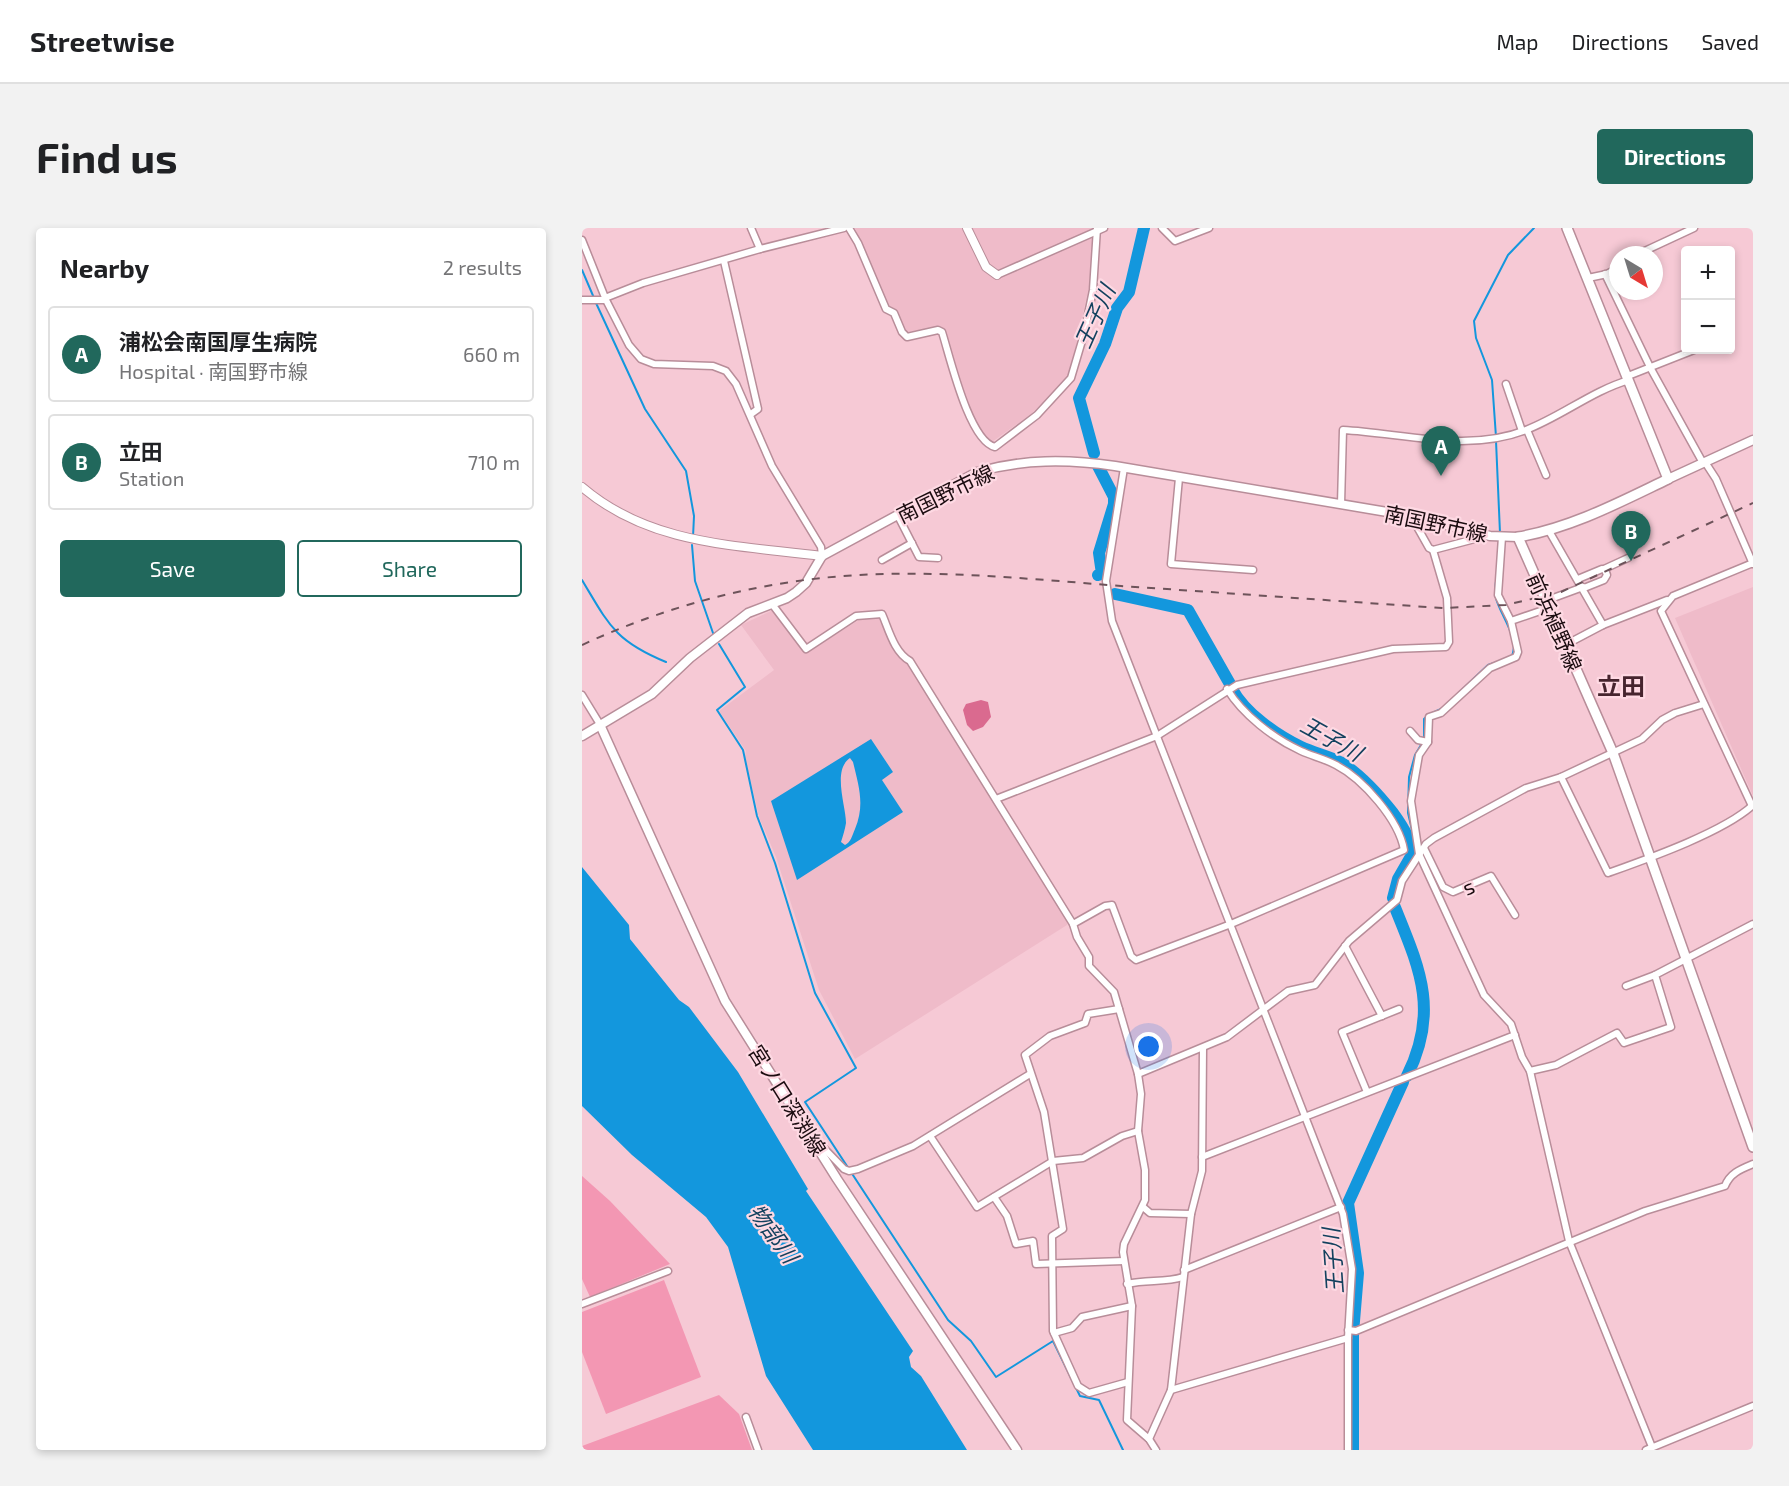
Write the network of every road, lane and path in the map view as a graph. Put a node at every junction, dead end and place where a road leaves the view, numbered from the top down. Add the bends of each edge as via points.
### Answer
1 (751, 228) edge
2 (844, 228) edge
3 (849, 228) edge
4 (967, 228) edge
5 (1104, 228) edge
6 (1162, 228) edge
7 (1209, 228) edge
8 (1567, 228) edge
9 (1694, 228) edge
10 (1096, 229) edge
11 (582, 240) edge
12 (1655, 246) edge
13 (760, 249) junction
14 (724, 261) junction
15 (1609, 272) edge
16 (1605, 274) junction
17 (997, 275) joint
18 (1588, 278) junction
19 (606, 299) junction
20 (582, 300) edge
21 (1685, 354) edge
22 (1651, 369) junction
23 (1628, 378) junction
24 (1506, 384) dead end
25 (751, 414) junction
26 (1525, 430) junction
27 (1753, 440) edge
28 (1704, 463) junction
29 (1125, 468) junction
30 (1546, 475) dead end
31 (1179, 478) junction
32 (1668, 479) junction
33 (582, 487) edge
34 (1341, 504) junction
35 (898, 516) junction
36 (1411, 516) junction
37 (1549, 531) junction
38 (1486, 536) junction
39 (1502, 537) junction
40 (1518, 537) junction
41 (912, 543) junction
42 (1433, 550) junction
43 (822, 556) junction
44 (939, 558) dead end
45 (1628, 558) dead end
46 (882, 560) dead end
47 (1753, 563) edge
48 (1604, 569) junction
49 (1253, 570) dead end
50 (1578, 579) junction
51 (1583, 588) junction
52 (1667, 600) junction
53 (772, 604) junction
54 (1547, 604) junction
55 (1511, 621) junction
56 (1603, 625) junction
57 (1565, 645) junction
58 (1227, 689) junction
59 (582, 695) edge
60 (1704, 704) junction
61 (597, 729) junction
62 (1410, 731) dead end
63 (582, 736) edge
64 (1157, 736) junction
65 (1428, 742) junction
66 (1613, 753) junction
67 (1561, 777) junction
68 (996, 800) junction
69 (1753, 805) edge
70 (1424, 848) junction
71 (1404, 850) junction
72 (1418, 857) junction
73 (1651, 858) junction
74 (1515, 915) dead end
75 (1073, 924) junction
76 (1231, 924) junction
77 (1753, 924) edge
78 (1346, 946) junction
79 (1687, 959) junction
80 (1655, 975) junction
81 (1626, 986) dead end
82 (1119, 1009) junction
83 (1265, 1009) junction
84 (1399, 1009) dead end
85 (1382, 1016) junction
86 (1515, 1035) junction
87 (1203, 1048) junction
88 (1530, 1071) junction
89 (1030, 1074) junction
90 (1138, 1074) junction
91 (1367, 1092) junction
92 (1306, 1118) junction
93 (1138, 1131) junction
94 (808, 1132) junction
95 (930, 1136) junction
96 (1753, 1147) edge
97 (1202, 1157) junction
98 (1053, 1161) junction
99 (1753, 1164) edge
100 (994, 1197) junction
101 (1143, 1207) junction
102 (1341, 1207) junction
103 (1191, 1214) junction
104 (1569, 1241) junction
105 (1124, 1261) junction
106 (1053, 1263) junction
107 (668, 1271) dead end
108 (1184, 1273) junction
109 (1127, 1284) junction
110 (582, 1304) edge
111 (1132, 1306) junction
112 (1352, 1330) junction
113 (1054, 1333) junction
114 (1348, 1338) junction
115 (1128, 1382) junction
116 (1171, 1390) junction
117 (1753, 1406) edge
118 (746, 1417) dead end
119 (1149, 1439) junction
120 (1649, 1449) edge
121 (758, 1450) edge
122 (1017, 1450) edge
123 (1156, 1450) edge
124 (1348, 1450) edge

1 - 13 street
2 - 13 street
3 - 10 street via 886,309 894,313 902,332 907,336 942,332 972,423 989,446 995,447 1037,415 1071,378 1093,290
4 - 17 street via 986,267
5 - 10 street
6 - 7 street via 1175,241
8 - 18 main road
9 - 12 street
10 - 17 street
11 - 19 street
13 - 14 street
14 - 19 street via 644,283
14 - 25 street via 758,409
15 - 16 street
16 - 18 street
16 - 22 street
18 - 23 main road
19 - 20 street
19 - 25 street via 629,345 641,359 654,364 713,366 726,371
21 - 22 street
22 - 23 street
22 - 28 street
23 - 26 street
23 - 32 main road
24 - 26 street
25 - 43 street via 772,466 821,547
26 - 30 street
26 - 34 street via 1492,440 1386,436 1343,430
27 - 28 main road
28 - 32 main road
28 - 47 street via 1716,479
29 - 31 main road, 南国野市線
29 - 35 main road, 南国野市線 via 1083,461 1002,465 976,472
29 - 64 street via 1106,595 1112,621
31 - 34 main road, 南国野市線
31 - 49 street via 1171,564
32 - 37 main road
33 - 43 street via 626,516 675,536 709,544
34 - 36 main road, 南国野市線
35 - 41 street
35 - 43 main road, 南国野市線
36 - 38 main road, 南国野市線
36 - 42 street
37 - 40 main road
37 - 50 street
38 - 39 main road, 南国野市線
38 - 42 street
39 - 40 main road, 南国野市線
39 - 55 street via 1498,595
40 - 54 main road, 前浜植野線
41 - 44 street via 919,557
41 - 46 street
42 - 58 street via 1447,598 1448,645 1393,649
43 - 53 main road via 807,583
45 - 48 street
47 - 52 street
48 - 50 street
48 - 51 street via 1606,578
50 - 51 street
51 - 54 street
51 - 56 street
52 - 56 street
52 - 60 street via 1661,615
53 - 61 main road via 735,622 652,694
53 - 68 street via 806,649 856,616 882,613 895,643
54 - 55 street
54 - 57 main road, 前浜植野線
55 - 65 street via 1516,657 1490,668 1441,713 1429,717
56 - 57 street
57 - 66 main road, 前浜植野線
58 - 64 street
58 - 71 street via 1239,707 1282,740 1337,766 1362,786 1392,820
59 - 61 street
60 - 66 street via 1669,716 1642,739
60 - 69 street
61 - 63 main road
61 - 94 main road, 宮ノ口深渕線 via 725,1001
62 - 65 street via 1418,740
64 - 68 street
64 - 76 street
65 - 72 street via 1419,755 1411,801
66 - 67 street
66 - 73 main road, 前浜植野線
67 - 70 street via 1513,794 1434,838
67 - 73 street via 1608,873
68 - 75 street
69 - 73 street via 1704,834
70 - 72 street
70 - 74 street, s via 1443,887 1453,892 1491,876
71 - 72 street
71 - 76 street
72 - 78 street via 1402,881 1397,900
72 - 86 street via 1484,995 1511,1024
73 - 79 main road, 前浜植野線
75 - 76 street via 1112,905 1131,956 1137,960
75 - 82 street via 1089,957 1089,966 1114,992
76 - 83 street
77 - 79 street
78 - 83 street via 1315,985 1288,991
78 - 85 street
79 - 80 street
79 - 96 main road, 前浜植野線
80 - 81 street
80 - 88 street via 1671,1027 1624,1043 1617,1033 1556,1065
82 - 89 street via 1088,1014 1085,1023 1050,1036 1024,1055
82 - 90 street
83 - 87 street via 1227,1037
83 - 92 street
84 - 85 street
85 - 91 street via 1342,1032
86 - 88 street
86 - 91 street
87 - 90 street
87 - 97 street
88 - 104 street
89 - 95 street
89 - 98 street via 1044,1112
90 - 93 street
91 - 92 street
92 - 97 street
92 - 102 street
93 - 98 street via 1083,1158
93 - 101 street via 1145,1170
94 - 95 street via 851,1171
94 - 122 main road, 宮ノ口深渕線
95 - 100 street via 977,1207
97 - 103 street
98 - 100 street
98 - 106 street via 1063,1229 1052,1236
99 - 104 street via 1728,1178 1725,1186 1676,1200
100 - 106 street via 1007,1216 1016,1244 1032,1241 1036,1264
101 - 103 street via 1150,1213
101 - 105 street via 1124,1244
102 - 108 street
102 - 112 street via 1352,1269
103 - 108 street
104 - 112 street
104 - 120 street
105 - 106 street
105 - 109 street
106 - 113 street
107 - 110 street
108 - 109 street via 1166,1283
108 - 116 street
109 - 111 street
111 - 113 street via 1082,1317 1072,1328
111 - 115 street
112 - 114 street
113 - 115 street via 1078,1386 1089,1393
114 - 116 street
114 - 124 street
115 - 119 street via 1127,1420
116 - 119 street
117 - 120 street
118 - 121 street
119 - 123 street

